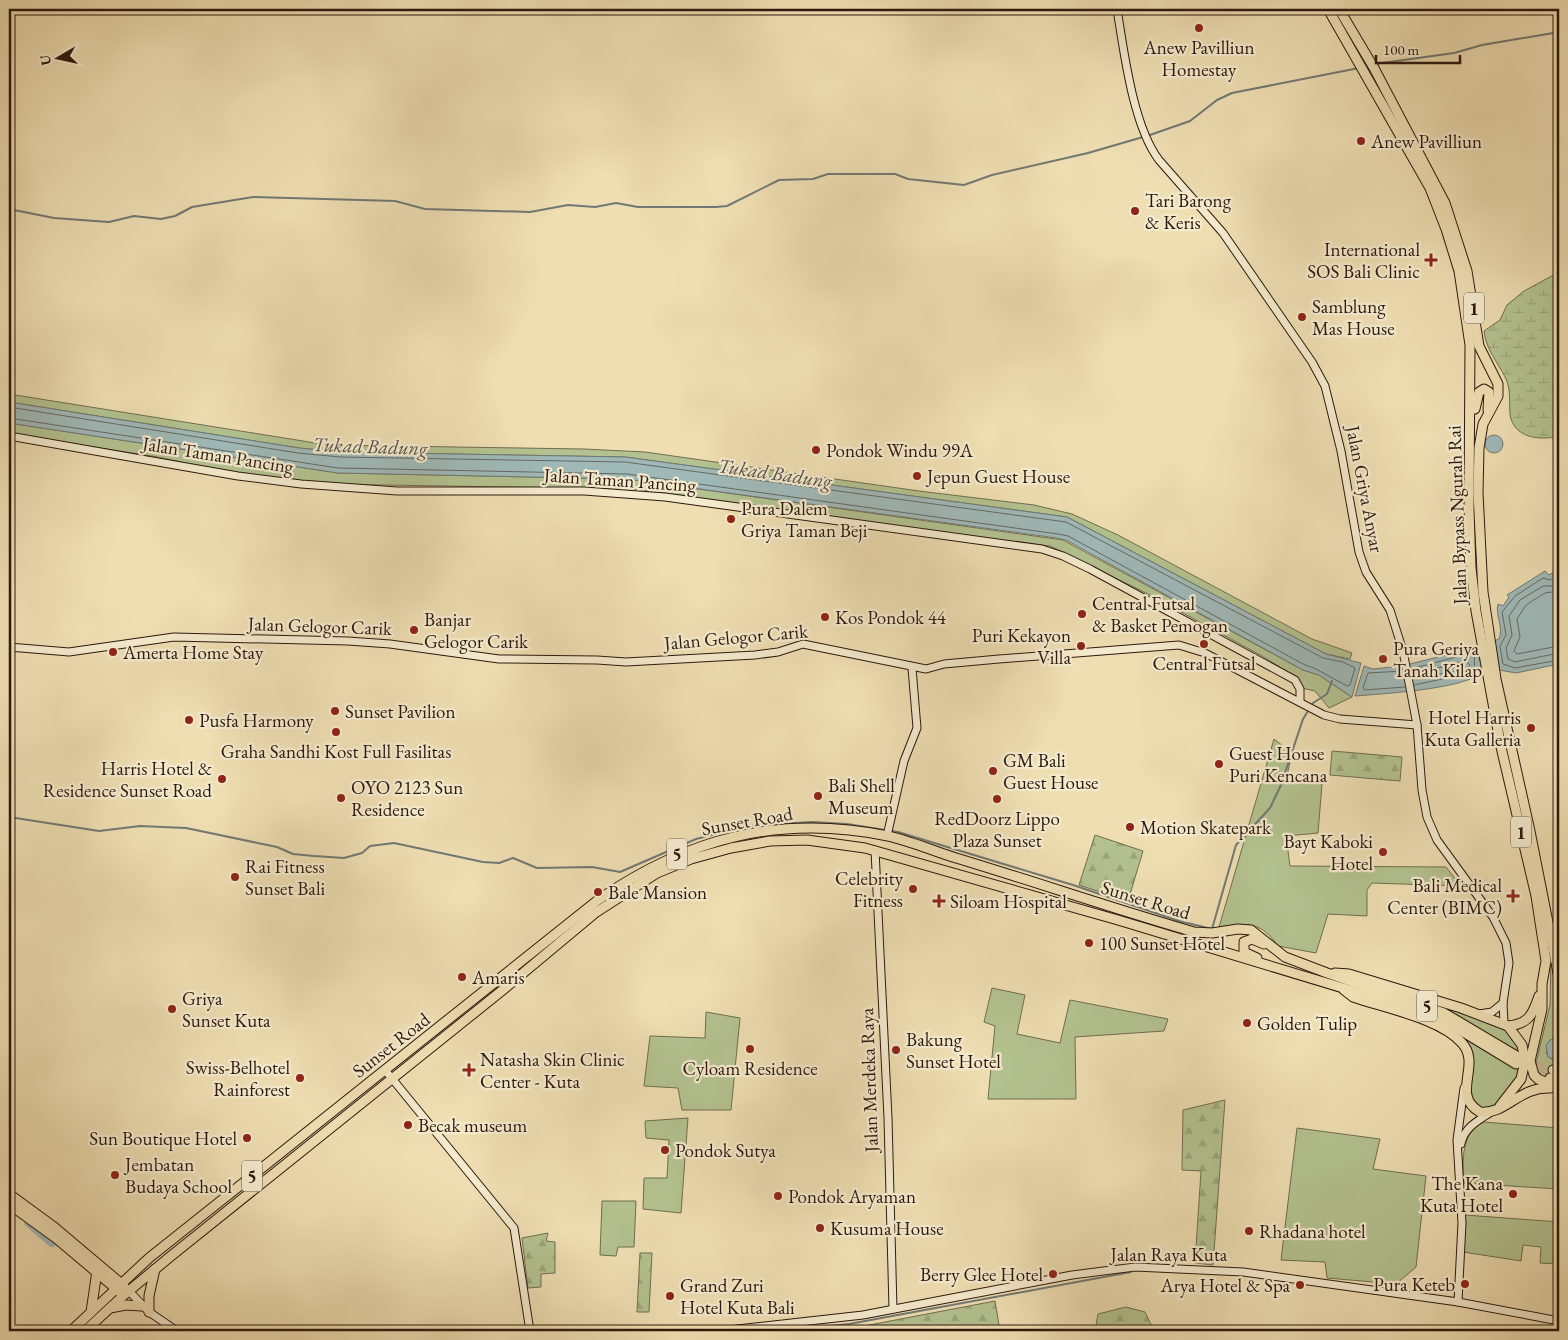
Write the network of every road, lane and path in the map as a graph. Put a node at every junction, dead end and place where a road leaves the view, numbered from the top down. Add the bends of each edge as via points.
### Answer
1 (1117, 9) edge
2 (1328, 9) edge
3 (1339, 9) edge
4 (1380, 90) junction
5 (1488, 413) junction
6 (9, 436) edge
7 (1470, 436) junction
8 (1483, 631) junction
9 (9, 647) edge
10 (912, 668) junction
11 (1492, 680) junction
12 (1300, 701) junction
13 (1416, 725) junction
14 (887, 836) junction
15 (875, 850) junction
16 (1048, 885) junction
17 (1042, 899) junction
18 (1274, 951) junction
19 (1279, 969) junction
20 (1327, 974) junction
21 (1559, 978) edge
22 (1542, 984) junction
23 (1342, 987) junction
24 (1503, 1003) junction
25 (1479, 1014) junction
26 (1506, 1024) junction
27 (386, 1070) junction
28 (392, 1078) junction
29 (1465, 1085) junction
30 (1559, 1089) edge
31 (1494, 1110) junction
32 (1459, 1154) junction
33 (264, 1167) junction
34 (271, 1175) junction
35 (9, 1194) edge
36 (9, 1204) edge
37 (156, 1269) junction
38 (97, 1271) junction
39 (118, 1286) junction
40 (126, 1293) junction
41 (1458, 1302) junction
42 (142, 1306) junction
43 (110, 1308) junction
44 (893, 1309) junction
45 (91, 1312) junction
46 (1559, 1320) edge
47 (71, 1331) edge
48 (85, 1331) edge
49 (177, 1331) edge
50 (530, 1331) edge
51 (719, 1331) edge

1 - 13 street, Jalan Griya Anyar via 1136,106 1159,160 1223,233 1322,378 1338,433 1359,552 1366,572 1390,610 1405,663
2 - 4 highway, Jalan Bypass Ngurah Rai / 1
3 - 4 highway, Jalan Bypass Ngurah Rai / 1
4 - 5 highway, Jalan Bypass Ngurah Rai / 1 via 1436,182 1461,247 1479,346 1498,384 1498,396
4 - 7 highway, Jalan Bypass Ngurah Rai / 1 via 1430,188 1459,271 1470,345
5 - 7 highway via 1489,392 1482,389 1476,400
5 - 8 highway, Jalan Bypass Ngurah Rai / 1 via 1480,434 1478,474
6 - 12 street, Jalan Taman Pancing via 301,484 397,491 584,491 665,497 1042,549 1090,569 1295,680 1300,690
7 - 8 highway, Jalan Bypass Ngurah Rai / 1 via 1471,568
8 - 11 highway, Jalan Bypass Ngurah Rai / 1
9 - 10 street, Jalan Gelogor Carik via 70,652 174,637 348,641 499,659 626,662 755,655 803,644
10 - 12 street, Jalan Gelogor Carik via 1179,646 1205,652
10 - 14 street via 917,728 904,761
11 - 21 highway, Jalan Bypass Ngurah Rai / 1 via 1532,840
11 - 22 highway, Jalan Bypass Ngurah Rai / 1 via 1537,904 1546,961
12 - 13 street, Jalan Gelogor Carik via 1332,718
13 - 24 street, Jalan Griya Anyar via 1423,800 1434,835 1493,917 1506,943 1508,969
14 - 16 highway, Sunset Road / 5
14 - 27 highway, Sunset Road / 5 via 827,828 774,830 717,841 668,858 630,878 585,910
15 - 17 highway, Sunset Road / 5
15 - 28 highway, Sunset Road / 5 via 807,840 770,841 709,853 657,873 595,913
15 - 44 street, Jalan Merdeka Raya
16 - 17 highway
16 - 18 highway, Sunset Road / 5 via 1194,932 1251,930
17 - 19 highway, Sunset Road / 5
18 - 19 highway via 1252,939 1242,945 1244,952
18 - 20 highway, Sunset Road / 5
19 - 23 highway, Sunset Road / 5
20 - 23 highway, Sunset Road / 5 via 1444,1013 1518,1061 1434,1016
20 - 25 highway via 1349,974
22 - 26 highway via 1530,1018 1523,1023
22 - 30 highway, Jalan Bypass Ngurah Rai / 1 via 1542,1008 1531,1066 1538,1079
23 - 29 highway via 1353,997 1420,1019 1459,1040 1469,1059
24 - 25 street via 1492,1012
24 - 26 street, Jalan Griya Anyar
25 - 26 highway
26 - 31 highway via 1522,1045 1525,1061 1521,1078
27 - 28 street
27 - 33 highway, Sunset Road / 5
28 - 34 highway, Sunset Road / 5
28 - 50 street via 514,1228
29 - 31 highway via 1467,1100 1473,1108 1480,1112
29 - 32 street via 1458,1128
30 - 31 highway via 1533,1089
31 - 32 street via 1465,1131
32 - 41 street via 1462,1223
33 - 34 highway
33 - 39 highway, Sunset Road / 5
34 - 37 highway, Sunset Road / 5
35 - 39 highway via 54,1227
36 - 38 highway
37 - 40 highway, Sunset Road / 5
37 - 42 highway via 149,1296
38 - 39 highway
38 - 45 highway
39 - 40 highway
39 - 45 highway, Sunset Road
40 - 42 street
40 - 43 highway, Sunset Road
41 - 44 street, Jalan Raya Kuta via 1242,1272 1135,1267 1072,1275
41 - 46 street, Jalan Raya Kuta
42 - 43 highway
42 - 49 street
43 - 48 highway, Sunset Road
44 - 51 street, Jalan Raya Kuta
45 - 47 highway, Sunset Road

